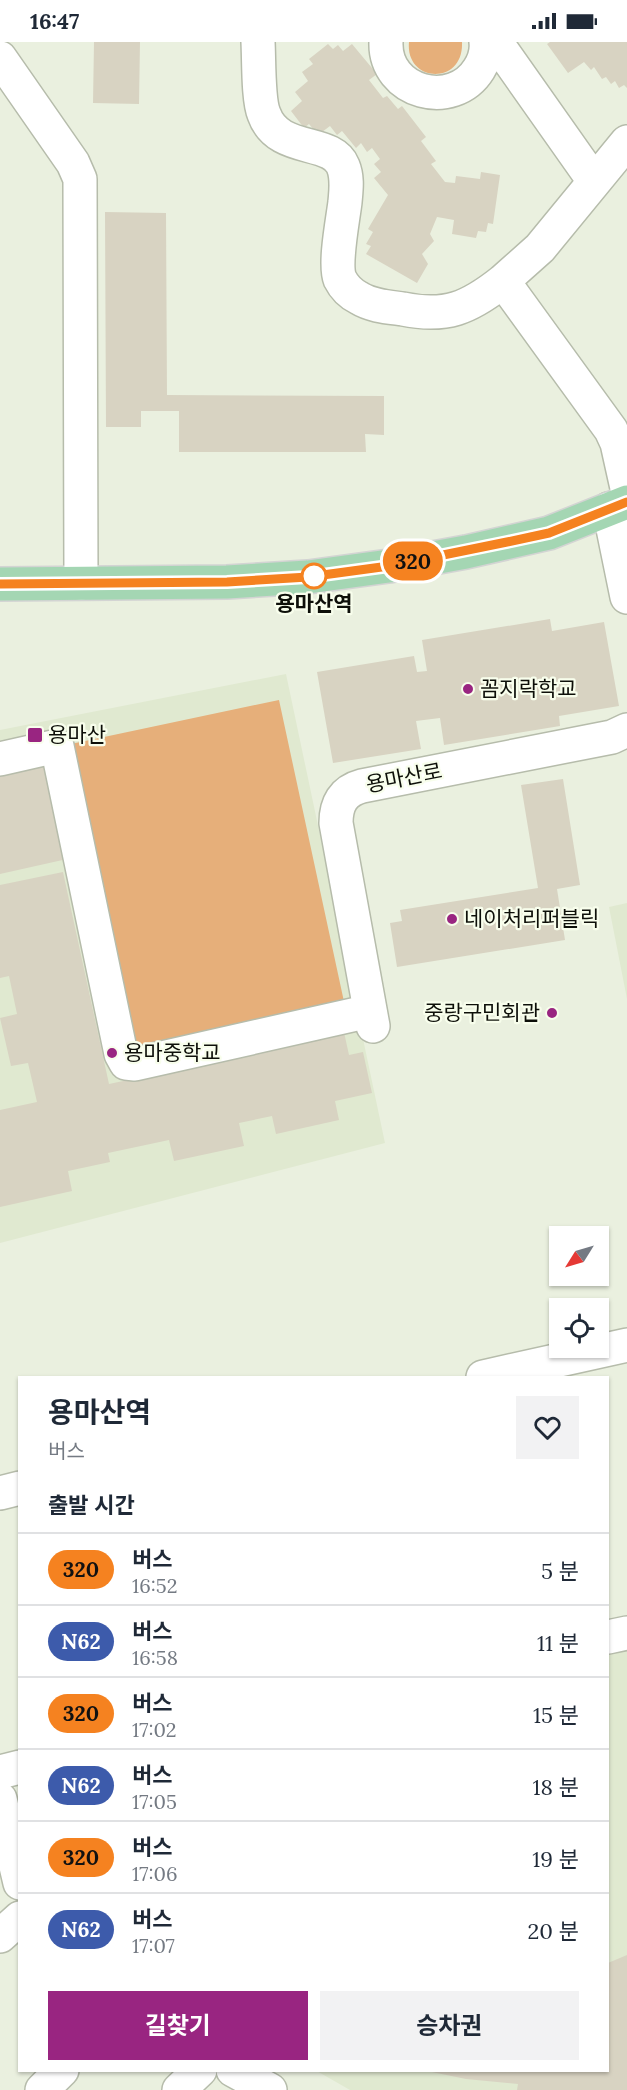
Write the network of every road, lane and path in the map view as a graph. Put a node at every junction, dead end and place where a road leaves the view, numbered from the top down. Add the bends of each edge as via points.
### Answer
1 (258, 42) edge
2 (386, 42) edge
3 (486, 42) edge
4 (496, 42) edge
5 (0, 58) edge
6 (627, 142) edge
7 (594, 181) junction
8 (503, 281) junction
9 (621, 500) edge
10 (81, 583) junction
11 (0, 584) edge
12 (627, 597) edge
13 (627, 730) edge
14 (0, 759) edge
15 (627, 1345) edge
16 (544, 1370) edge
17 (492, 1376) edge
18 (18, 1488) edge
19 (0, 1493) edge
20 (627, 1633) edge
21 (609, 1637) edge
22 (18, 1768) edge
23 (0, 1772) edge
24 (0, 1799) edge
25 (18, 1875) edge
26 (18, 1920) edge
27 (0, 1936) edge
28 (61, 2072) edge
29 (198, 2072) edge
30 (237, 2072) edge
31 (42, 2090) edge
32 (179, 2090) edge
33 (270, 2090) edge

1 - 8 street via 262,112 272,129 286,139 334,154 344,166 346,184 338,265 341,281 352,294 370,303 442,312 468,305
2 - 3 street via 390,65 400,79 414,89 430,93 462,87 483,62
4 - 7 street
5 - 10 street via 80,179
6 - 7 street
7 - 8 street via 540,248
8 - 9 street via 610,430 617,443
9 - 10 main road via 549,533 389,566 238,581
9 - 12 street
10 - 11 main road
13 - 14 street, 용마산로 via 612,737 353,788 339,803 336,823 372,1019 135,1064 126,1062 121,1054 57,746
15 - 16 street
16 - 17 street
18 - 19 street
20 - 21 street
22 - 23 street
24 - 25 street
26 - 27 street
28 - 31 street
29 - 32 street
30 - 33 street

